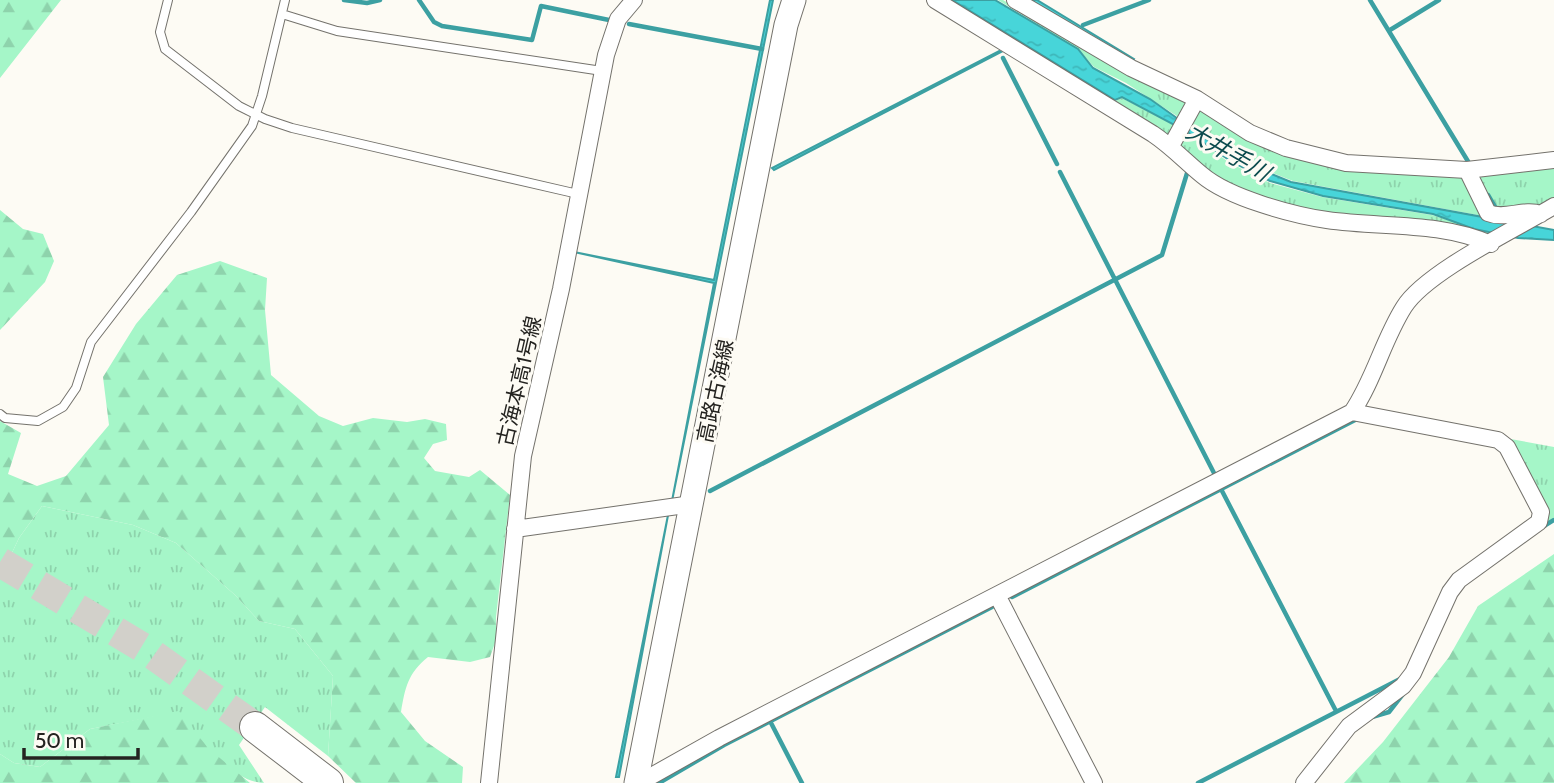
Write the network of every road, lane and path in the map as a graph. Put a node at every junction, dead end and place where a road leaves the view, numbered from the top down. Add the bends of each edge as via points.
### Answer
1 (168, 0) edge
2 (285, 0) edge
3 (618, 0) edge
4 (634, 0) edge
5 (794, 0) edge
6 (935, 0) edge
7 (1015, 0) edge
8 (282, 14) junction
9 (618, 19) junction
10 (603, 71) junction
11 (1197, 99) junction
12 (256, 115) junction
13 (1171, 146) junction
14 (1554, 160) edge
15 (1466, 170) junction
16 (578, 194) junction
17 (1541, 214) edge
18 (1494, 242) junction
19 (1352, 412) junction
20 (0, 414) edge
21 (692, 504) junction
22 (515, 529) junction
23 (997, 595) junction
24 (252, 731) tunnel mouth
25 (320, 782) edge
26 (489, 783) edge
27 (638, 783) edge
28 (1094, 783) edge
29 (1304, 783) edge

1 - 12 lane via 160,32 165,49
2 - 8 lane
3 - 9 street
4 - 9 street, 古海本高1号線
5 - 21 main road, 高路古海線
6 - 13 street
7 - 11 street via 1131,68
8 - 10 lane via 337,32
8 - 12 lane
9 - 10 street, 古海本高1号線
10 - 16 street, 古海本高1号線
11 - 13 street
11 - 15 street via 1250,133 1286,148 1346,163
12 - 16 lane via 292,128
12 - 20 lane via 191,212 91,342 76,388 63,407 38,421
13 - 18 street via 1203,177 1257,201 1327,220 1411,225
14 - 15 street
15 - 17 street via 1488,213
16 - 22 street, 古海本高1号線 via 523,456
17 - 18 street
18 - 19 street via 1427,282 1405,306
19 - 23 street
19 - 29 street via 1498,440 1507,447 1541,512 1539,522 1459,580 1413,673 1349,726
21 - 22 street
21 - 27 main road, 高路古海線
22 - 26 street, 古海本高1号線
23 - 27 street
23 - 28 street
24 - 25 highway

